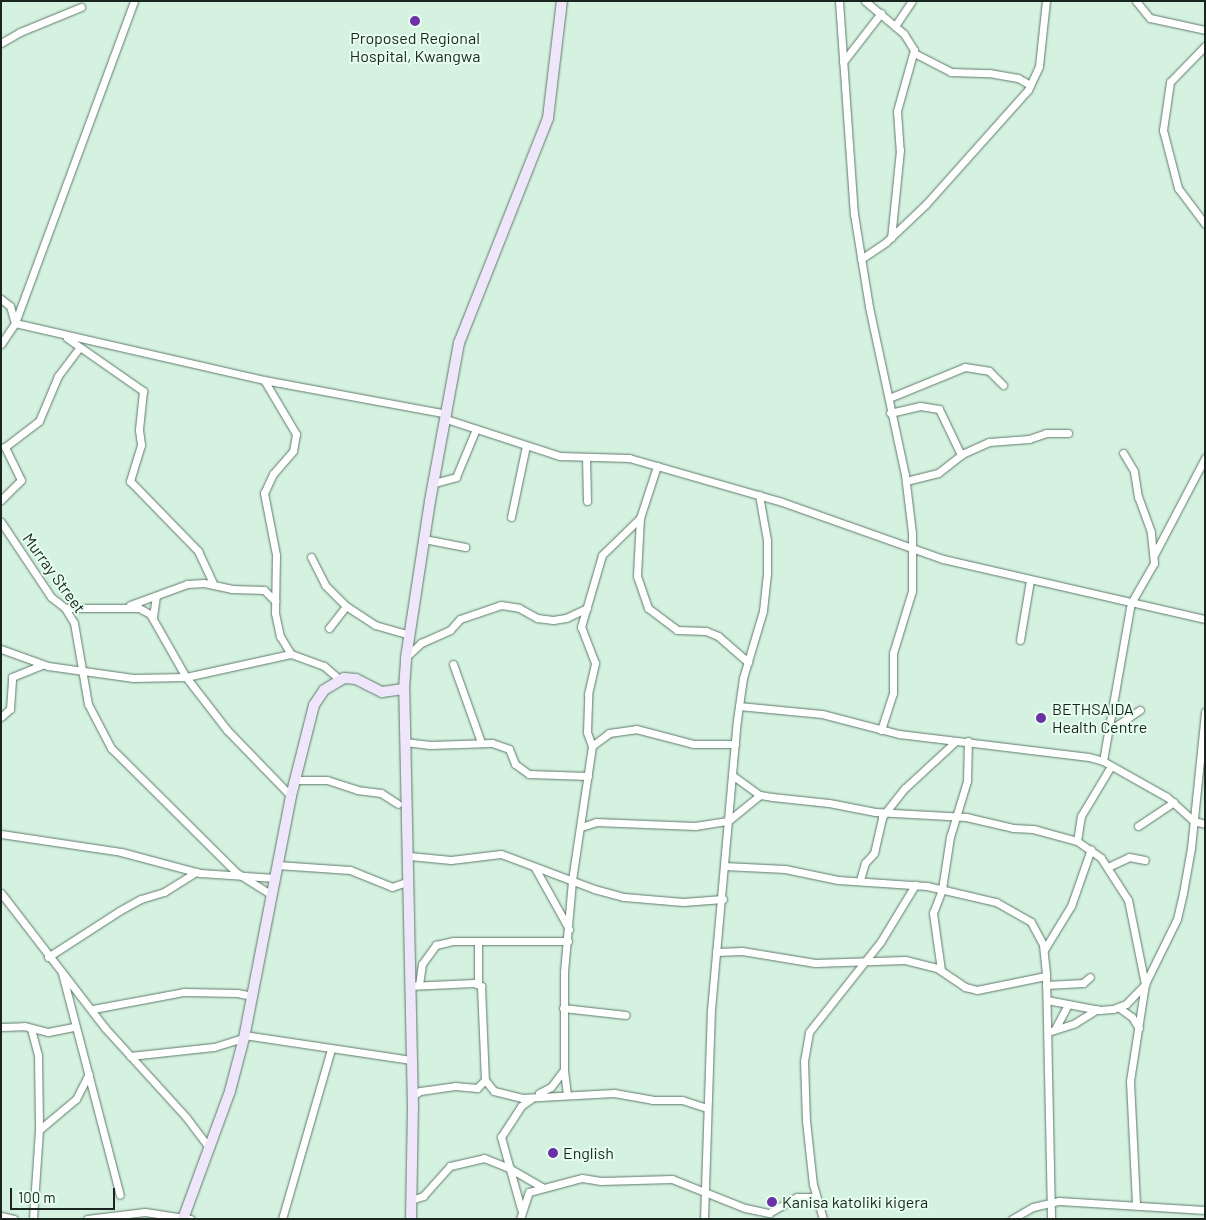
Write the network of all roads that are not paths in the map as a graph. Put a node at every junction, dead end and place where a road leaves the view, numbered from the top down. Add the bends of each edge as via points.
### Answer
1 (134, 1) edge
2 (562, 1) edge
3 (839, 1) edge
4 (865, 1) edge
5 (912, 1) edge
6 (1046, 1) edge
7 (1136, 1) edge
8 (81, 7) dead end
9 (881, 13) junction
10 (895, 26) junction
11 (1205, 30) edge
12 (1, 43) edge
13 (1205, 46) edge
14 (914, 53) junction
15 (842, 62) junction
16 (1030, 85) junction
17 (1205, 224) edge
18 (891, 238) junction
19 (861, 259) junction
20 (1, 299) edge
21 (15, 324) junction
22 (62, 336) junction
23 (1, 344) edge
24 (80, 347) junction
25 (264, 380) junction
26 (1003, 385) dead end
27 (889, 398) junction
28 (890, 413) junction
29 (447, 416) junction
30 (476, 429) junction
31 (1068, 433) dead end
32 (526, 446) junction
33 (1123, 453) dead end
34 (962, 454) junction
35 (586, 457) junction
36 (1205, 458) edge
37 (657, 466) junction
38 (906, 481) junction
39 (434, 483) junction
40 (759, 495) junction
41 (1, 500) edge
42 (587, 501) dead end
43 (511, 517) dead end
44 (640, 518) junction
45 (1, 522) edge
46 (424, 539) junction
47 (912, 547) junction
48 (466, 548) dead end
49 (1154, 555) junction
50 (311, 557) dead end
51 (1030, 580) junction
52 (213, 583) junction
53 (275, 589) junction
54 (266, 590) junction
55 (156, 596) junction
56 (275, 601) junction
57 (1131, 603) junction
58 (346, 606) junction
59 (124, 607) junction
60 (65, 608) junction
61 (587, 608) junction
62 (153, 617) junction
63 (1205, 619) edge
64 (329, 628) dead end
65 (409, 635) junction
66 (1020, 640) dead end
67 (1, 649) edge
68 (291, 654) junction
69 (406, 658) junction
70 (748, 662) junction
71 (453, 664) dead end
72 (42, 665) junction
73 (84, 672) junction
74 (186, 677) junction
75 (340, 679) junction
76 (404, 689) junction
77 (739, 706) junction
78 (1140, 710) dead end
79 (1205, 712) edge
80 (1, 717) edge
81 (881, 730) junction
82 (1110, 730) junction
83 (956, 741) junction
84 (968, 741) junction
85 (405, 742) junction
86 (481, 742) junction
87 (735, 744) junction
88 (592, 746) junction
89 (1103, 761) junction
90 (1111, 766) junction
91 (732, 775) junction
92 (588, 776) junction
93 (295, 780) junction
94 (760, 795) junction
95 (291, 796) junction
96 (1174, 802) junction
97 (398, 804) dead end
98 (886, 812) junction
99 (957, 816) junction
100 (728, 821) junction
101 (1194, 821) junction
102 (1205, 824) edge
103 (1138, 826) dead end
104 (581, 827) junction
105 (1, 834) edge
106 (1077, 841) junction
107 (1090, 849) junction
108 (409, 856) junction
109 (1145, 860) dead end
110 (277, 866) junction
111 (724, 866) junction
112 (1108, 867) junction
113 (535, 868) junction
114 (196, 872) junction
115 (242, 876) junction
116 (275, 878) junction
117 (572, 880) junction
118 (860, 880) junction
119 (409, 881) junction
120 (915, 885) junction
121 (942, 889) junction
122 (1, 893) edge
123 (272, 895) junction
124 (723, 899) junction
125 (569, 929) junction
126 (568, 941) junction
127 (478, 942) junction
128 (1044, 951) junction
129 (716, 952) junction
130 (48, 957) junction
131 (863, 961) junction
132 (61, 970) junction
133 (941, 970) junction
134 (1046, 976) junction
135 (1090, 977) dead end
136 (478, 984) junction
137 (1145, 984) junction
138 (1046, 985) junction
139 (414, 986) junction
140 (253, 996) junction
141 (1047, 1000) junction
142 (1068, 1005) junction
143 (1118, 1007) junction
144 (564, 1008) junction
145 (93, 1009) junction
146 (1097, 1009) junction
147 (626, 1015) dead end
148 (74, 1026) junction
149 (1, 1027) edge
150 (1139, 1028) junction
151 (31, 1029) junction
152 (1051, 1030) junction
153 (244, 1037) junction
154 (331, 1049) junction
155 (130, 1056) junction
156 (410, 1060) junction
157 (564, 1070) junction
158 (89, 1074) junction
159 (485, 1080) junction
160 (567, 1095) junction
161 (412, 1096) junction
162 (536, 1097) junction
163 (707, 1108) junction
164 (39, 1130) junction
165 (208, 1146) junction
166 (509, 1168) junction
167 (542, 1187) junction
168 (705, 1192) junction
169 (120, 1195) dead end
170 (815, 1196) junction
171 (411, 1200) junction
172 (1051, 1202) junction
173 (1136, 1204) junction
174 (522, 1209) junction
175 (1205, 1210) edge
176 (1, 1216) edge
177 (186, 1218) edge
178 (14, 1219) edge
179 (33, 1219) edge
180 (87, 1219) edge
181 (282, 1219) edge
182 (411, 1219) edge
183 (520, 1219) edge
184 (704, 1219) edge
185 (824, 1219) edge
186 (1012, 1219) edge
187 (1051, 1219) edge

1 - 21 street
2 - 29 street via 548,118 459,343
3 - 15 street
4 - 9 street
5 - 10 street
6 - 16 street via 1039,66
7 - 11 street via 1150,18
8 - 12 street
9 - 10 street
9 - 15 street
10 - 14 street via 910,42
13 - 17 street via 1170,82 1163,130 1178,188
14 - 16 street via 951,72 989,73 1018,78
14 - 18 street via 897,111 900,150
15 - 19 street via 851,193
16 - 18 street via 962,166
18 - 19 street
19 - 27 street
20 - 21 street via 10,306
21 - 22 street
21 - 23 street
22 - 24 street
22 - 25 street
24 - 41 street via 58,376 39,421 5,447 21,480
24 - 52 street via 143,391 139,430 141,445 130,480 198,552
25 - 29 street
25 - 53 street via 296,434 293,451 274,474 264,493 274,542
26 - 27 street via 989,371 965,366
27 - 28 street
28 - 34 street via 920,406 940,409
28 - 38 street
29 - 30 street
29 - 39 street
30 - 32 street
30 - 39 street via 456,477
31 - 34 street via 989,442
32 - 35 street via 560,456
32 - 43 street
33 - 49 street via 1134,471
34 - 38 street via 938,473
35 - 37 street via 620,457
35 - 42 street
36 - 49 street
37 - 40 street
37 - 44 street
38 - 47 street
39 - 46 street
40 - 47 street
40 - 70 street via 768,540 768,574 758,634
44 - 61 street via 602,555
44 - 70 street via 637,576 648,608 677,630 712,632
45 - 60 street, Murray Street via 51,597
46 - 48 street
46 - 65 street
47 - 51 street via 943,559
47 - 81 street via 912,591 893,653 893,693
49 - 57 street via 1151,571
50 - 58 street via 325,585
51 - 57 street
51 - 66 street
52 - 54 street via 232,589
52 - 55 street via 187,584
53 - 54 street
53 - 56 street
54 - 56 street
55 - 59 street
55 - 62 street
56 - 68 street via 280,636
57 - 63 street
57 - 82 street
58 - 64 street
58 - 65 street via 376,625
59 - 60 street
59 - 62 street via 139,608
60 - 73 street, Murray Street via 74,623
61 - 69 street via 553,620 537,618 519,608 501,605 460,619 450,630 421,643
61 - 88 street via 581,629 595,663 588,694 587,732
62 - 74 street
65 - 69 street
67 - 72 street
68 - 74 street
68 - 75 street via 324,666
69 - 76 street
70 - 77 street
71 - 86 street
72 - 73 street
72 - 80 street via 12,677 10,709
73 - 74 street via 133,678
73 - 115 street, Murray Street via 90,709 112,748
74 - 95 street via 248,755
75 - 76 street via 356,679 382,692
75 - 93 street via 324,690 314,705
76 - 85 street
77 - 81 street via 822,714
77 - 87 street
78 - 82 street
79 - 101 street
81 - 83 street
82 - 89 street
83 - 84 street
83 - 98 street via 905,788
84 - 89 street
84 - 99 street via 967,781
85 - 86 street via 437,745
85 - 108 street
86 - 92 street via 508,748 515,764 529,774
87 - 88 street via 693,744 636,730 609,732
87 - 91 street
88 - 92 street
89 - 90 street
90 - 96 street
90 - 106 street via 1081,816
91 - 94 street
91 - 100 street
92 - 104 street
93 - 95 street
93 - 97 street via 326,780 353,789 377,792
94 - 98 street
94 - 100 street
95 - 110 street
96 - 101 street
96 - 103 street
98 - 99 street
98 - 118 street via 874,854 866,863
99 - 106 street via 1011,828 1033,829
99 - 121 street via 950,836
100 - 104 street via 695,826 596,822
100 - 111 street
101 - 102 street
101 - 137 street via 1179,912
104 - 117 street
105 - 114 street via 121,852
106 - 107 street
107 - 112 street
107 - 128 street via 1071,906
108 - 113 street via 451,860 501,854
108 - 119 street
109 - 112 street via 1129,857
110 - 116 street
110 - 119 street via 350,870 392,887
111 - 118 street via 785,869 838,880
111 - 124 street
112 - 137 street via 1130,906
113 - 117 street
113 - 125 street
114 - 115 street
114 - 130 street via 164,892 127,907
115 - 116 street
115 - 123 street, Murray Street
116 - 123 street
117 - 124 street via 624,897 683,902
117 - 125 street
118 - 120 street
119 - 139 street
120 - 121 street
120 - 131 street via 881,941
121 - 128 street via 996,902 1024,916 1036,928
121 - 133 street via 933,923
122 - 130 street
123 - 140 street
124 - 129 street
125 - 126 street
126 - 127 street
126 - 144 street
127 - 136 street
127 - 139 street via 450,942 432,948
128 - 134 street
129 - 131 street via 742,950 815,962
129 - 163 street
130 - 132 street
131 - 133 street via 898,959
131 - 170 street via 811,1026 805,1050 804,1086
132 - 145 street
132 - 148 street
133 - 134 street via 965,987 977,990
134 - 138 street
135 - 138 street via 1083,983
136 - 139 street
136 - 159 street via 482,989
137 - 143 street via 1133,998
137 - 150 street
138 - 141 street
139 - 156 street
140 - 145 street via 184,992
140 - 153 street
141 - 142 street
141 - 152 street
142 - 146 street
142 - 152 street
143 - 146 street
143 - 150 street via 1132,1017
144 - 147 street
144 - 157 street
145 - 155 street
146 - 152 street via 1075,1023
148 - 151 street via 53,1032
148 - 158 street
149 - 151 street
150 - 173 street via 1130,1081
151 - 164 street via 38,1055
152 - 172 street
153 - 154 street
153 - 155 street via 214,1047
153 - 165 street via 230,1091
154 - 156 street
154 - 181 street
155 - 165 street
156 - 161 street
157 - 160 street
157 - 162 street
158 - 164 street via 76,1099
158 - 169 street
159 - 161 street via 478,1088 456,1086 420,1091
159 - 162 street via 494,1090 522,1098
160 - 162 street
160 - 163 street via 614,1093 652,1100 682,1100
161 - 171 street
162 - 166 street via 521,1106 502,1134 502,1148
163 - 168 street
164 - 179 street
165 - 177 street
166 - 167 street
166 - 171 street via 486,1158 453,1164 423,1196
166 - 174 street
167 - 168 street via 582,1178 601,1181 672,1178
167 - 174 street via 527,1194
168 - 170 street via 745,1208 768,1213 796,1197
168 - 184 street
170 - 185 street
171 - 182 street
172 - 173 street
172 - 186 street via 1032,1207
172 - 187 street
173 - 175 street
174 - 183 street
176 - 178 street
177 - 180 street via 143,1212

